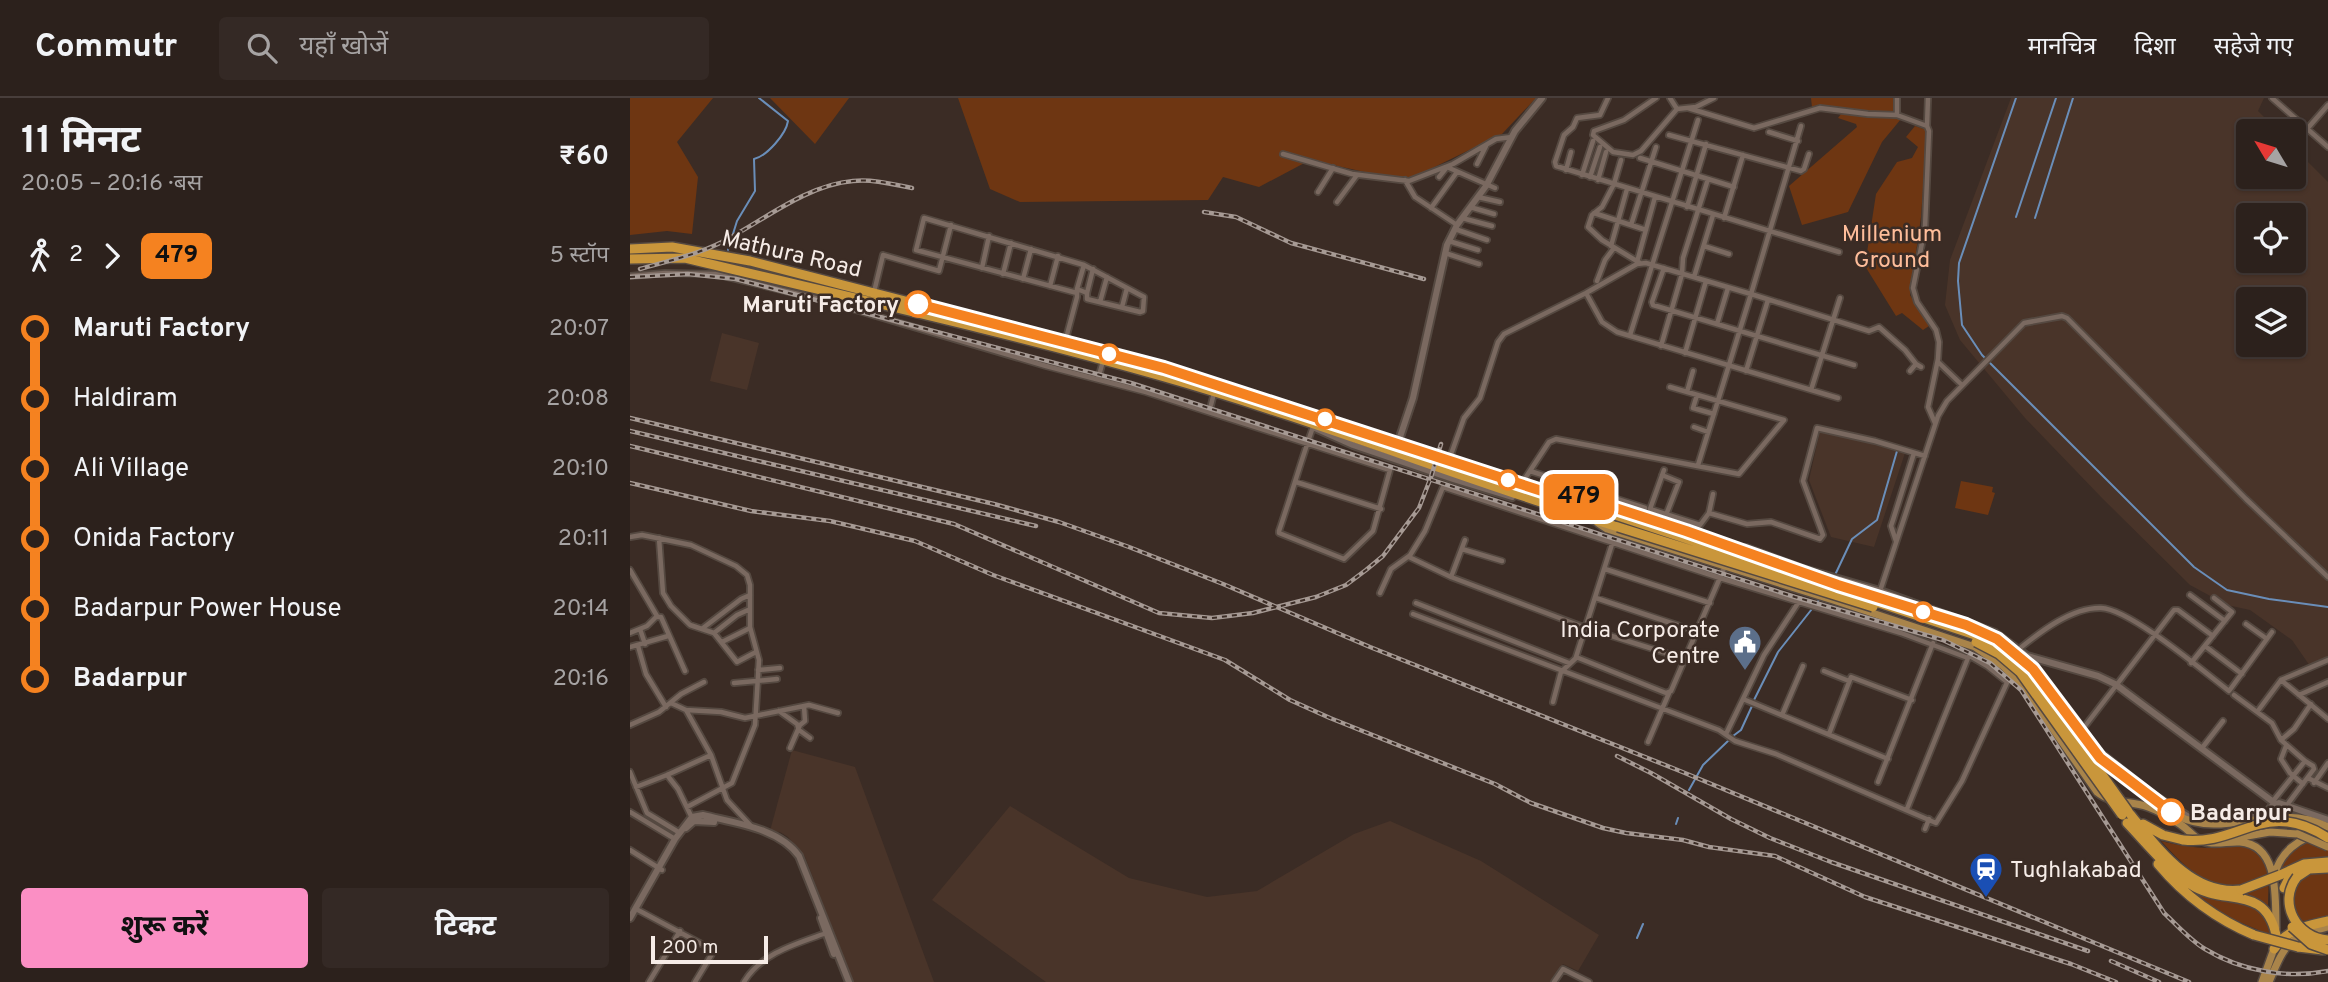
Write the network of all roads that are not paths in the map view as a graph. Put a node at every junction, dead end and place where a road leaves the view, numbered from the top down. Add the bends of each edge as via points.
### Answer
1 (1542, 98) edge
2 (1608, 98) edge
3 (1656, 98) edge
4 (1670, 98) edge
5 (1714, 98) edge
6 (1897, 98) edge
7 (1928, 98) edge
8 (2272, 98) edge
9 (2328, 105) edge
10 (1688, 108) junction
11 (1677, 109) junction
12 (1897, 115) junction
13 (1698, 121) dead end
14 (1801, 126) dead end
15 (1927, 126) junction
16 (2307, 130) junction
17 (1769, 132) dead end
18 (1669, 135) dead end
19 (1511, 137) junction
20 (1691, 140) junction
21 (1593, 141) dead end
22 (1798, 141) junction
23 (1706, 144) junction
24 (1486, 145) junction
25 (1600, 147) dead end
26 (1657, 147) dead end
27 (2328, 147) edge
28 (1572, 152) dead end
29 (1606, 152) dead end
30 (1283, 154) dead end
31 (1809, 154) dead end
32 (1743, 155) junction
33 (1640, 158) dead end
34 (1621, 160) dead end
35 (1653, 162) junction
36 (1477, 164) dead end
37 (1447, 167) junction
38 (1789, 167) junction
39 (1333, 168) junction
40 (1566, 170) junction
41 (1682, 170) junction
42 (1457, 172) junction
43 (1357, 175) junction
44 (1582, 175) junction
45 (1696, 175) junction
46 (1439, 177) dead end
47 (1590, 177) junction
48 (1708, 179) junction
49 (1405, 180) junction
50 (1598, 180) junction
51 (1614, 184) junction
52 (1486, 186) junction
53 (1734, 187) junction
54 (1494, 188) dead end
55 (1628, 189) junction
56 (1318, 192) dead end
57 (1643, 193) junction
58 (1478, 197) junction
59 (1655, 197) junction
60 (1337, 202) dead end
61 (1500, 202) dead end
62 (1672, 202) junction
63 (1470, 207) junction
64 (1687, 207) junction
65 (1431, 208) junction
66 (1699, 210) junction
67 (1593, 213) junction
68 (1494, 214) dead end
69 (1713, 215) junction
70 (1462, 218) junction
71 (1724, 218) junction
72 (1618, 221) junction
73 (951, 225) junction
74 (1631, 225) junction
75 (1492, 226) dead end
76 (1456, 227) junction
77 (1646, 230) junction
78 (1769, 232) junction
79 (989, 236) junction
80 (1487, 240) dead end
81 (1449, 241) junction
82 (1012, 243) junction
83 (1704, 246) junction
84 (1612, 247) junction
85 (630, 249) edge
86 (1031, 249) junction
87 (1478, 250) dead end
88 (1444, 252) junction
89 (1839, 252) dead end
90 (1730, 254) dead end
91 (1058, 256) junction
92 (942, 257) junction
93 (630, 259) edge
94 (1639, 262) junction
95 (1479, 264) dead end
96 (1084, 265) junction
97 (1651, 265) junction
98 (982, 268) junction
99 (1664, 268) junction
100 (1093, 269) junction
101 (1003, 274) junction
102 (1682, 274) junction
103 (630, 276) edge
104 (1108, 277) junction
105 (1694, 277) junction
106 (1023, 279) junction
107 (1597, 281) dead end
108 (1706, 281) junction
109 (1050, 286) junction
110 (1127, 288) junction
111 (1728, 288) junction
112 (1077, 291) junction
113 (874, 292) junction
114 (1087, 293) junction
115 (1586, 293) junction
116 (1751, 294) junction
117 (1840, 298) dead end
118 (1768, 300) junction
119 (1100, 302) junction
120 (1122, 307) junction
121 (1672, 311) junction
122 (1695, 317) junction
123 (1833, 320) junction
124 (1717, 324) junction
125 (1740, 331) junction
126 (1629, 335) junction
127 (1756, 336) junction
128 (1065, 342) junction
129 (1661, 345) junction
130 (1685, 353) junction
131 (1822, 356) junction
132 (1103, 361) junction
133 (1938, 362) junction
134 (1854, 365) dead end
135 (1728, 366) junction
136 (1746, 371) junction
137 (1910, 371) dead end
138 (1693, 372) dead end
139 (1098, 379) junction
140 (1962, 385) junction
141 (1670, 387) dead end
142 (1811, 390) junction
143 (1687, 392) junction
144 (1214, 393) junction
145 (1697, 395) junction
146 (1838, 398) dead end
147 (1718, 401) junction
148 (1211, 405) dead end
149 (1714, 414) junction
150 (1936, 424) junction
151 (1314, 426) junction
152 (1695, 427) dead end
153 (1708, 432) junction
154 (1308, 443) junction
155 (1398, 443) junction
156 (1914, 453) junction
157 (1925, 456) junction
158 (1449, 460) junction
159 (1698, 465) junction
160 (1529, 472) junction
161 (1296, 482) junction
162 (1533, 483) junction
163 (1522, 484) junction
164 (1545, 492) junction
165 (1713, 494) dead end
166 (1551, 506) junction
167 (1645, 508) dead end
168 (1381, 509) junction
169 (1709, 513) junction
170 (1666, 515) junction
171 (1545, 520) junction
172 (1595, 520) junction
173 (630, 537) edge
174 (659, 538) junction
175 (1465, 540) dead end
176 (1613, 541) junction
177 (1896, 542) junction
178 (1462, 549) junction
179 (1409, 556) junction
180 (1502, 561) dead end
181 (1725, 566) junction
182 (1605, 569) junction
183 (630, 570) edge
184 (1451, 577) junction
185 (2328, 577) edge
186 (1720, 578) junction
187 (1832, 580) junction
188 (1859, 591) junction
189 (1380, 593) dead end
190 (1879, 594) junction
191 (751, 595) junction
192 (2190, 595) dead end
193 (1596, 598) junction
194 (2214, 598) dead end
195 (1800, 600) junction
196 (1416, 603) dead end
197 (1710, 603) junction
198 (1853, 606) junction
199 (1914, 606) junction
200 (748, 610) junction
201 (1413, 614) dead end
202 (657, 617) junction
203 (2225, 621) junction
204 (1906, 623) junction
205 (2246, 624) dead end
206 (702, 628) junction
207 (750, 628) junction
208 (1586, 628) junction
209 (640, 629) junction
210 (1698, 632) junction
211 (2272, 632) dead end
212 (630, 633) edge
213 (715, 633) junction
214 (1901, 633) junction
215 (2154, 635) junction
216 (668, 636) junction
217 (2213, 636) junction
218 (2267, 639) junction
219 (722, 642) junction
220 (1933, 643) junction
221 (645, 644) junction
222 (638, 646) junction
223 (2205, 646) junction
224 (630, 647) edge
225 (756, 652) junction
226 (2019, 652) junction
227 (2027, 656) junction
228 (1576, 658) junction
229 (1968, 658) junction
230 (1685, 659) junction
231 (2328, 660) edge
232 (1569, 663) junction
233 (2191, 663) junction
234 (1803, 666) dead end
235 (780, 668) dead end
236 (758, 670) junction
237 (685, 671) dead end
238 (1824, 671) dead end
239 (1561, 672) junction
240 (2011, 673) junction
241 (2242, 674) junction
242 (778, 679) dead end
243 (2280, 680) junction
244 (757, 681) junction
245 (1849, 681) junction
246 (704, 682) dead end
247 (2007, 682) junction
248 (2328, 682) edge
249 (734, 683) dead end
250 (2115, 684) junction
251 (1669, 693) junction
252 (2234, 695) dead end
253 (2299, 695) junction
254 (1745, 699) junction
255 (1912, 700) junction
256 (1553, 702) dead end
257 (2311, 704) junction
258 (668, 705) junction
259 (803, 706) junction
260 (1661, 708) junction
261 (686, 710) junction
262 (779, 711) junction
263 (2257, 712) junction
264 (838, 713) dead end
265 (1782, 715) junction
266 (756, 717) junction
267 (2328, 719) edge
268 (2223, 721) dead end
269 (630, 725) edge
270 (798, 729) junction
271 (2082, 730) junction
272 (1829, 734) junction
273 (1730, 737) junction
274 (810, 738) dead end
275 (2281, 740) junction
276 (1648, 742) dead end
277 (2286, 745) junction
278 (790, 748) dead end
279 (2202, 748) junction
280 (711, 755) junction
281 (2100, 758) junction
282 (1888, 759) junction
283 (2305, 761) junction
284 (2328, 763) edge
285 (630, 772) edge
286 (2083, 772) junction
287 (667, 775) junction
288 (2294, 777) junction
289 (2308, 778) junction
290 (2129, 780) junction
291 (1878, 782) dead end
292 (2314, 783) junction
293 (2304, 784) junction
294 (636, 787) junction
295 (2328, 788) edge
296 (723, 789) junction
297 (2119, 803) junction
298 (2274, 803) junction
299 (2287, 805) junction
300 (687, 807) junction
301 (1907, 808) junction
302 (630, 812) edge
303 (2265, 815) junction
304 (2129, 818) junction
305 (693, 819) junction
306 (1929, 820) junction
307 (2328, 820) edge
308 (2328, 827) edge
309 (754, 829) junction
310 (1925, 829) dead end
311 (679, 835) junction
312 (2328, 836) edge
313 (780, 840) junction
314 (2216, 843) junction
315 (2328, 847) edge
316 (630, 850) edge
317 (2328, 862) edge
318 (2308, 863) junction
319 (2328, 868) edge
320 (661, 869) junction
321 (2274, 884) junction
322 (638, 910) junction
323 (630, 918) edge
324 (2328, 921) edge
325 (630, 925) edge
326 (2328, 929) edge
327 (680, 931) junction
328 (828, 933) junction
329 (2276, 935) junction
330 (2328, 940) edge
331 (2274, 949) junction
332 (2328, 950) edge
333 (2274, 965) junction
334 (2265, 980) edge
335 (649, 982) edge
336 (695, 982) edge
337 (744, 982) edge
338 (847, 982) edge
339 (1554, 982) edge
340 (1589, 982) edge

1 - 19 street
2 - 40 street via 1601,115 1579,117 1564,135 1555,164
3 - 11 street via 1594,135 1613,152 1637,154
4 - 11 street
5 - 10 street
6 - 12 street
7 - 15 street
8 - 16 street
9 - 16 street
10 - 11 street
10 - 12 street via 1754,128 1820,108
12 - 15 street
13 - 20 street
14 - 22 street
15 - 133 street via 1925,228 1914,295 1936,330
16 - 27 street
17 - 22 street
18 - 20 street
19 - 24 street
19 - 52 street
20 - 23 street
20 - 41 street
21 - 44 street
22 - 38 street
23 - 32 street
23 - 45 street
24 - 36 street
24 - 37 street
25 - 47 street
26 - 35 street
28 - 40 street
29 - 50 street
30 - 39 street
31 - 38 street via 1803,170
32 - 38 street
32 - 53 street
33 - 35 street
34 - 51 street
35 - 41 street
35 - 57 street
37 - 42 street
37 - 46 street
37 - 49 street
38 - 78 street
39 - 43 street
39 - 56 street
40 - 44 street
41 - 45 street
41 - 62 street
42 - 52 street
42 - 65 street
43 - 49 street
43 - 60 street
44 - 47 street
45 - 48 street
45 - 64 street
47 - 50 street
48 - 53 street
48 - 66 street
49 - 65 street via 1411,192
50 - 51 street
51 - 55 street
51 - 67 street via 1602,207
52 - 54 street
52 - 58 street
53 - 71 street
55 - 57 street
55 - 72 street
57 - 59 street
57 - 74 street
58 - 61 street
58 - 63 street
59 - 62 street
59 - 77 street
62 - 64 street
62 - 97 street
63 - 68 street
63 - 70 street
64 - 66 street
65 - 76 street
66 - 69 street
66 - 102 street
67 - 72 street
67 - 84 street via 1588,227
69 - 71 street
69 - 83 street
70 - 75 street
70 - 76 street
71 - 78 street
72 - 74 street
72 - 84 street
73 - 79 street
73 - 92 street
73 - 92 street via 924,218 916,250
74 - 77 street
76 - 80 street
76 - 81 street
77 - 94 street
78 - 89 street
78 - 116 street
79 - 82 street
79 - 98 street
81 - 87 street
81 - 88 street
82 - 86 street
82 - 101 street
83 - 90 street
83 - 105 street
84 - 94 street
84 - 107 street
85 - 113 highway, Mathura Road via 688,249
86 - 91 street
86 - 106 street
88 - 95 street
88 - 155 street via 1413,398
91 - 96 street
91 - 109 street
92 - 98 street
92 - 113 street via 939,271 883,255
93 - 132 highway, Mathura Road via 684,258
94 - 97 street
94 - 115 street
96 - 100 street
96 - 112 street
97 - 99 street
97 - 126 street
98 - 101 street
99 - 102 street
99 - 121 street via 1652,303
100 - 104 street
100 - 114 street
101 - 106 street
102 - 105 street
102 - 121 street
103 - 139 street via 715,274
104 - 110 street
104 - 119 street
105 - 108 street
106 - 109 street
108 - 111 street
108 - 122 street
109 - 112 street
110 - 120 street
110 - 120 street via 1144,297 1143,311
111 - 116 street
111 - 124 street
112 - 114 street
112 - 128 street
113 - 128 highway, Mathura Road
114 - 119 street via 1086,298
115 - 126 street via 1602,322
115 - 158 street via 1501,337 1481,395 1464,418
116 - 118 street
116 - 125 street
117 - 123 street
118 - 123 street
118 - 127 street
119 - 120 street
121 - 122 street
121 - 129 street
122 - 124 street
122 - 130 street
123 - 131 street
123 - 137 street via 1869,331 1879,327 1919,365
124 - 125 street
125 - 127 street
125 - 135 street
126 - 129 street
127 - 131 street
127 - 136 street
128 - 155 highway, Mathura Road via 1164,368
129 - 130 street
130 - 135 street
131 - 134 street
131 - 142 street
132 - 139 street
132 - 144 highway, Mathura Road
133 - 140 street
133 - 150 street via 1928,407
135 - 136 street
135 - 147 street
136 - 142 street
138 - 143 street
139 - 154 street
140 - 150 street via 1947,401
140 - 185 street via 2024,323 2065,316
141 - 143 street
142 - 146 street
143 - 145 street
144 - 148 street
144 - 151 highway, Mathura Road
145 - 147 street
145 - 149 street via 1693,408
147 - 149 street
147 - 159 street via 1784,420 1739,474
149 - 153 street
150 - 157 street
151 - 154 street
151 - 166 highway, Mathura Road
152 - 153 street
153 - 159 street
154 - 161 street
154 - 168 street via 1390,470
155 - 158 highway, Mathura Road
156 - 157 street
156 - 169 street via 1816,428 1803,481 1822,532 1820,539 1771,522 1747,524
156 - 177 street via 1891,526
157 - 177 street
158 - 163 highway, Mathura Road
159 - 160 street via 1556,439 1549,442
160 - 162 street
160 - 163 street
160 - 167 street
161 - 168 street
161 - 168 street via 1279,533 1341,559 1372,534
162 - 163 highway, Mathura Road
162 - 164 highway, Mathura Road
164 - 187 main road, Mathura Road via 1563,491
164 - 304 highway, Mathura Road, bridge via 2003,648 2025,667
165 - 169 street
166 - 171 street
166 - 172 highway, Mathura Road
169 - 170 street via 1700,525
170 - 170 street via 1650,509 1663,473 1679,482
171 - 176 street
171 - 179 street via 1443,487
172 - 181 main road via 1607,529
172 - 304 highway, Mathura Road, bridge via 1762,571 1979,643 1999,654 2020,673
173 - 174 street
174 - 191 street via 691,545 727,561 747,575
174 - 206 street via 665,596 686,622
175 - 178 street
176 - 182 street
176 - 186 street
177 - 190 street
178 - 180 street
178 - 184 street
179 - 184 street
179 - 189 street via 1391,569
181 - 186 street
181 - 198 main road
182 - 193 street
182 - 197 street
183 - 202 street
184 - 208 street
186 - 195 street
186 - 197 street
187 - 188 main road, Mathura Road
187 - 190 street
188 - 190 main road, Mathura Road
188 - 198 main road
190 - 199 main road, Mathura Road
191 - 200 street
191 - 206 street
192 - 203 street
193 - 208 street
193 - 210 street
194 - 203 street via 2231,611
195 - 214 street
195 - 254 street via 1767,650
196 - 232 street
197 - 210 street
198 - 204 main road
199 - 204 main road
199 - 226 main road, Mathura Road via 1987,634
200 - 207 street
200 - 213 street
201 - 239 street
202 - 209 street
202 - 216 street
203 - 217 street
204 - 214 street
204 - 240 main road via 1975,647
205 - 218 street
206 - 213 street
207 - 219 street
207 - 225 street
208 - 228 street
208 - 230 street
209 - 212 street
209 - 221 street
210 - 230 street
211 - 218 street
213 - 219 street
214 - 220 street
215 - 217 street via 2176,609
215 - 226 street via 2114,610 2095,608 2055,622
215 - 233 street
215 - 250 street
216 - 221 street
216 - 237 street
217 - 223 street
218 - 241 street
219 - 225 street via 737,663
220 - 229 street
220 - 255 street
221 - 222 street
222 - 224 street
222 - 258 street via 646,674
223 - 233 street
223 - 241 street
225 - 236 street
226 - 227 street
226 - 281 main road, Mathura Road
227 - 250 street
227 - 271 street
228 - 232 street
228 - 251 street
229 - 247 street
229 - 301 street
230 - 251 street
231 - 243 street
232 - 239 street
233 - 241 street via 2229,691
234 - 265 street
235 - 236 street
236 - 244 street
238 - 245 street
239 - 256 street
239 - 260 street
240 - 247 street
240 - 286 main road
242 - 244 street
243 - 253 street
243 - 263 street
244 - 249 street
244 - 266 street
245 - 255 street via 1853,677
245 - 272 street
246 - 258 street
247 - 306 street via 1962,781 1939,821
248 - 253 street
250 - 271 street
250 - 279 street
251 - 260 street
252 - 263 street
253 - 257 street
254 - 265 street
254 - 273 street
255 - 282 street
257 - 267 street
257 - 275 street
258 - 261 street
258 - 269 street
259 - 262 street
259 - 264 street
259 - 270 street via 805,721
260 - 273 street
260 - 276 street
261 - 266 street
261 - 280 street
262 - 266 street
262 - 270 street
263 - 275 street via 2272,723
265 - 272 street
266 - 296 street via 733,781
268 - 279 street
270 - 274 street
270 - 278 street
271 - 303 street via 2113,764 2190,818 2214,821
272 - 282 street
273 - 301 street
275 - 277 street
277 - 283 street
277 - 288 street via 2281,758
279 - 298 street
280 - 287 street
280 - 296 street
281 - 286 main road
281 - 290 main road, Mathura Road
282 - 291 street
283 - 288 street
283 - 289 street via 2315,768
284 - 292 street
285 - 294 street
286 - 297 main road via 2100,794
287 - 294 street
287 - 300 street
288 - 293 street
288 - 298 street
289 - 292 street
289 - 293 street
290 - 297 main road via 2133,795
290 - 303 main road, Mathura Road via 2165,808 2193,821 2217,825
292 - 295 street
293 - 299 street
294 - 311 street via 649,815
296 - 300 street
296 - 309 street via 728,802
297 - 314 main road via 2149,807 2198,840
298 - 299 street
298 - 303 street
299 - 307 street
300 - 305 street
301 - 306 street
302 - 311 street
303 - 308 main road, Mathura Road via 2304,818
304 - 312 highway, Mathura Road, bridge via 2183,840 2215,838 2274,821
304 - 318 highway, bridge via 2183,871 2215,889 2252,887
304 - 329 highway via 2165,863 2194,887 2262,907
304 - 332 highway, Mathura Road, bridge via 2172,879 2224,920 2272,941
305 - 309 street via 702,816
305 - 311 street
305 - 313 street
306 - 310 street
309 - 313 street
311 - 320 street
312 - 321 main road via 2308,837 2292,846 2278,863
313 - 328 street via 799,856
314 - 315 main road, bridge via 2270,832 2298,834
314 - 321 main road via 2239,842 2257,848 2269,862
316 - 320 street
317 - 318 highway
318 - 332 highway, bridge via 2289,878 2283,904 2297,933
319 - 330 highway, bridge via 2301,873 2288,897 2299,926
320 - 322 street
320 - 323 street
321 - 329 main road
322 - 325 street
322 - 327 street
324 - 331 highway via 2291,932
326 - 333 main road via 2296,937
327 - 335 street
327 - 336 street via 712,950
328 - 337 street via 771,956
328 - 338 street
329 - 331 main road
331 - 333 main road
333 - 334 main road
339 - 340 street via 1563,969

